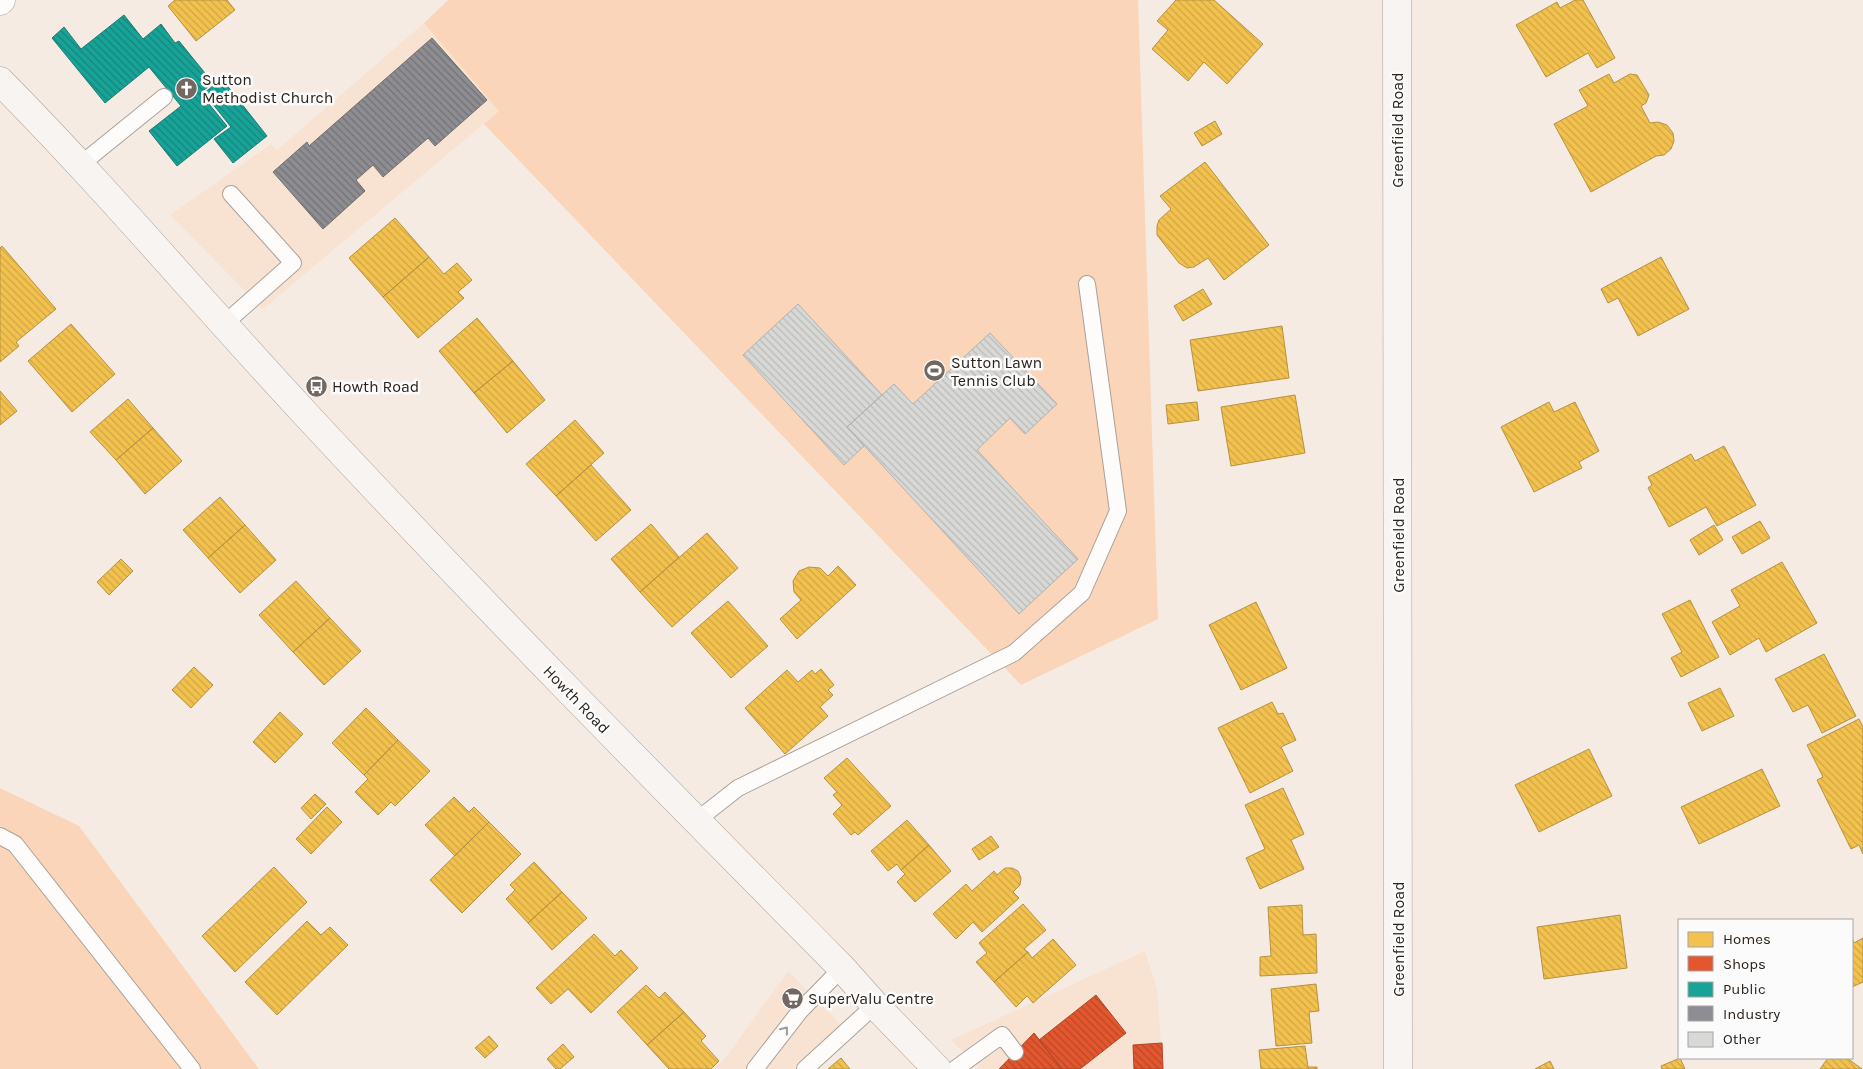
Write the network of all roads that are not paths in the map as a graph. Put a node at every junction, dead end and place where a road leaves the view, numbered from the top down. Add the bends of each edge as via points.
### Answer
1 (1397, 0) edge
2 (0, 81) edge
3 (164, 97) dead end
4 (80, 165) junction
5 (231, 194) dead end
6 (1087, 284) dead end
7 (224, 324) junction
8 (696, 821) junction
9 (0, 836) edge
10 (842, 968) junction
11 (875, 1005) junction
12 (1014, 1052) dead end
13 (192, 1069) edge
14 (755, 1069) edge
15 (805, 1069) edge
16 (937, 1069) edge
17 (955, 1069) edge
18 (1398, 1069) edge

1 - 18 main road, Greenfield Road
2 - 4 main road, Howth Road
3 - 4 lane
4 - 7 main road, Howth Road
5 - 7 lane via 293,263
6 - 8 lane via 1118,511 1082,594 1014,653 738,788
7 - 8 main road, Howth Road via 493,613
8 - 10 main road, Howth Road
9 - 13 lane via 15,844
10 - 11 main road, Howth Road
14 -> 10 lane via 800,1011
11 - 15 lane
11 - 16 main road, Howth Road
12 - 17 lane via 1002,1035

